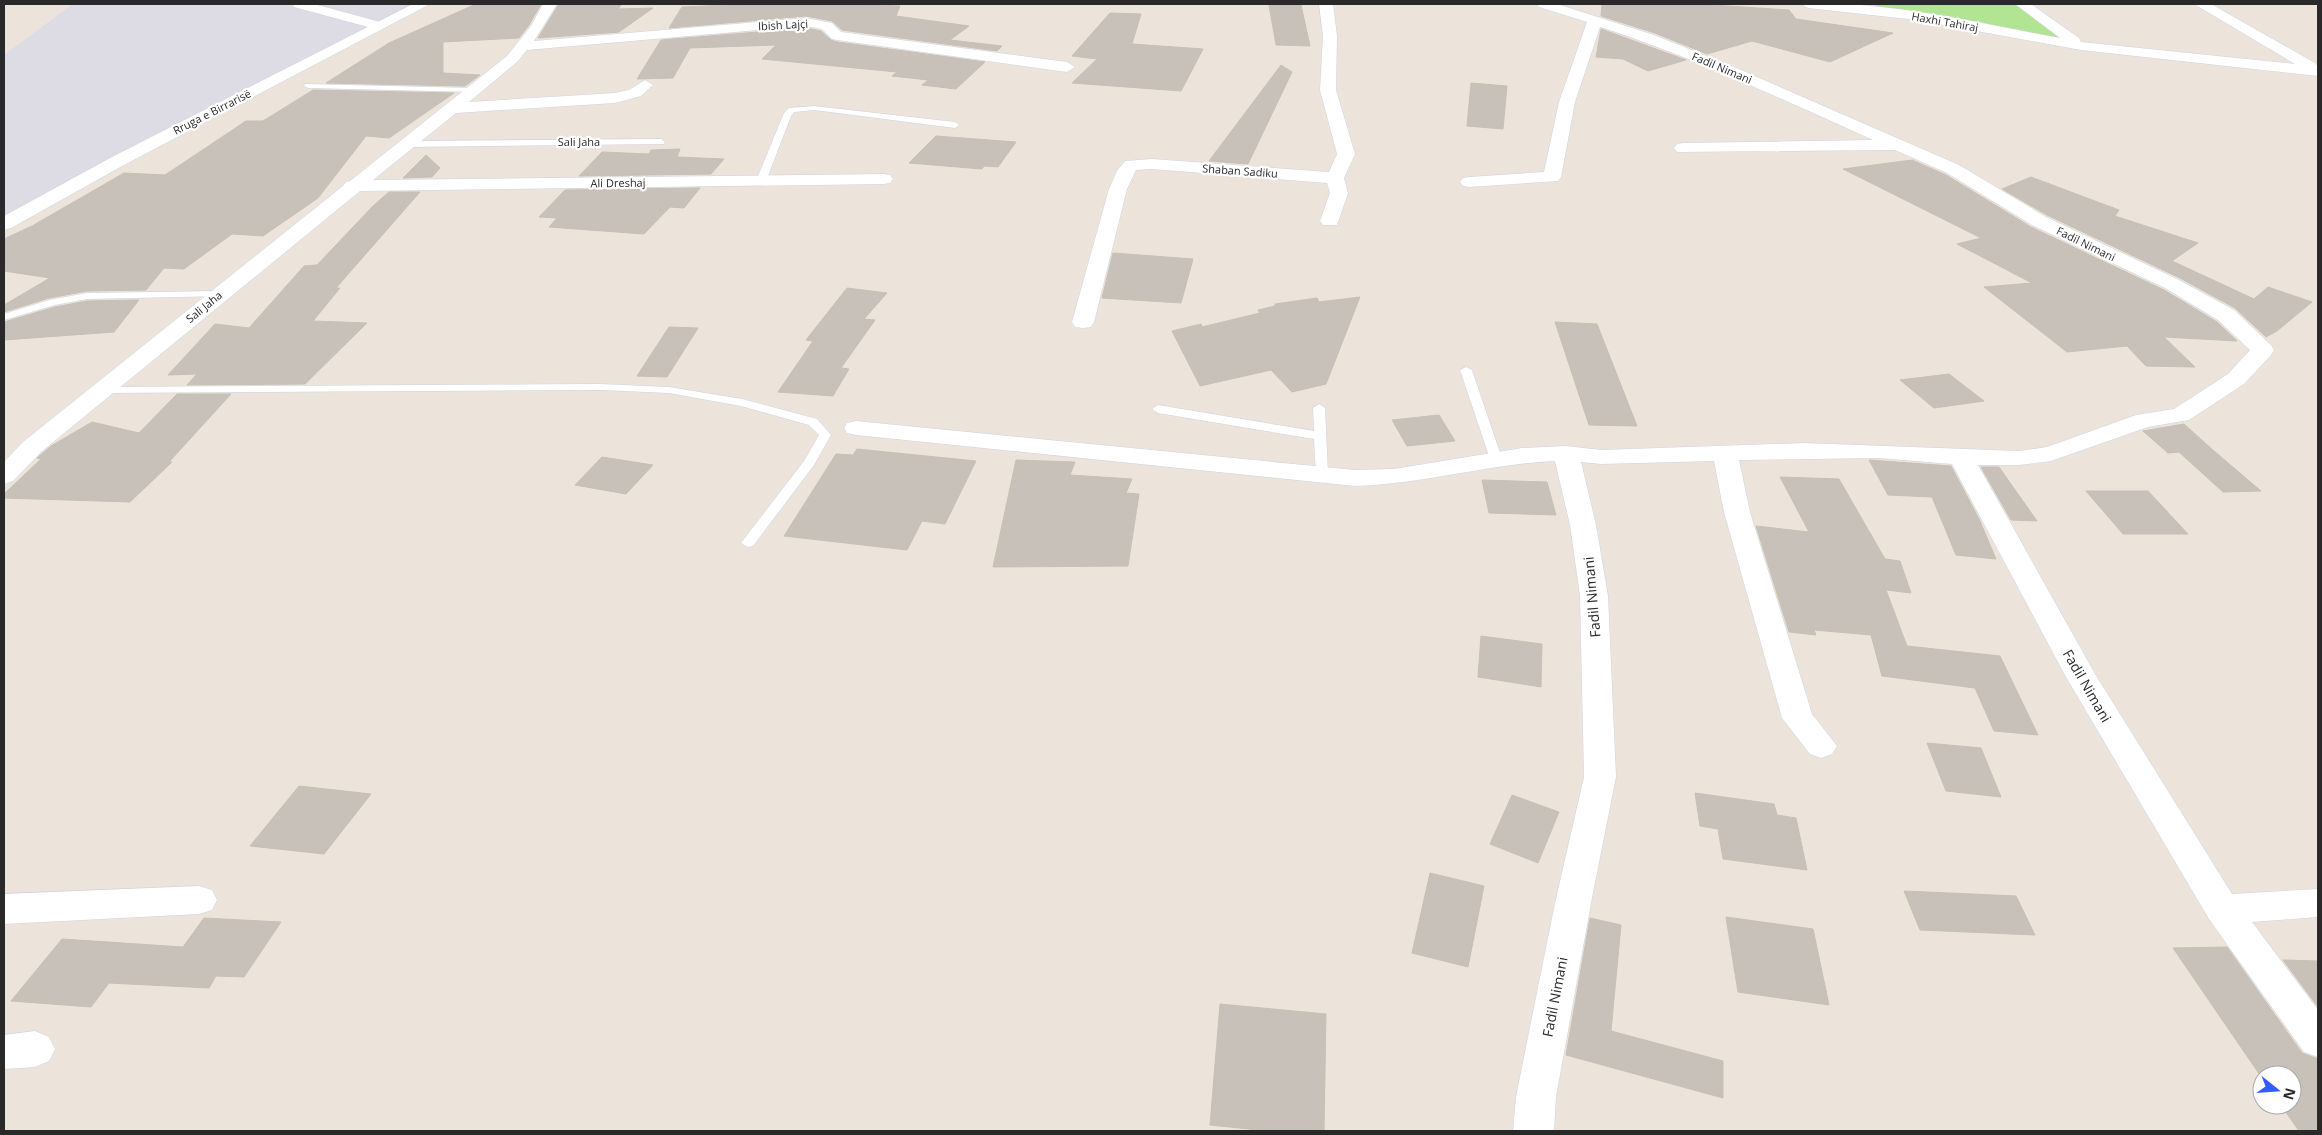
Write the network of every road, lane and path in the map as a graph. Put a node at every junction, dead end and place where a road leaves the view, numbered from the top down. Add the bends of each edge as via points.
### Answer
1 (299, 4) edge
2 (423, 4) edge
3 (550, 4) edge
4 (1326, 4) edge
5 (1544, 4) edge
6 (1808, 4) edge
7 (2022, 4) edge
8 (2201, 4) edge
9 (1595, 19) junction
10 (379, 26) junction
11 (524, 46) junction
12 (2081, 46) junction
13 (1067, 66) dead end
14 (2318, 71) edge
15 (645, 85) dead end
16 (308, 86) dead end
17 (474, 90) junction
18 (452, 108) junction
19 (955, 125) dead end
20 (660, 142) dead end
21 (408, 144) junction
22 (1898, 144) junction
23 (1683, 148) dead end
24 (1552, 177) junction
25 (1335, 178) junction
26 (884, 180) dead end
27 (761, 181) junction
28 (1469, 182) dead end
29 (352, 186) junction
30 (1523, 196) dead end
31 (1330, 222) dead end
32 (4, 224) edge
33 (220, 294) junction
34 (5, 317) edge
35 (1083, 322) dead end
36 (1466, 370) dead end
37 (102, 390) junction
38 (1319, 408) dead end
39 (1158, 409) dead end
40 (856, 428) dead end
41 (1320, 436) junction
42 (1566, 453) junction
43 (1725, 453) junction
44 (1961, 457) junction
45 (1496, 459) junction
46 (1322, 474) junction
47 (4, 476) edge
48 (748, 543) dead end
49 (1821, 746) dead end
50 (199, 900) dead end
51 (2318, 903) edge
52 (4, 909) edge
53 (2222, 909) junction
54 (2318, 1040) edge
55 (1533, 1131) edge

1 - 10 street
2 - 10 street, Rruga e Birrarisë
3 - 11 street, Sali Jaha
4 - 25 street via 1330,36 1328,90 1346,154
5 - 9 street, Fadil Nimani
6 - 12 street, Haxhi Tahiraj via 1917,16
7 - 12 street, Haxhi Tahiraj
8 - 14 street, Haxhi Tahiraj
9 - 22 street, Fadil Nimani via 1728,70
9 - 24 street via 1567,102
10 - 32 street, Rruga e Birrarisë
11 - 13 street, Ibish Lajçi via 806,22 827,26 837,36
11 - 17 street, Sali Jaha
12 - 14 street, Haxhi Tahiraj
15 - 18 street via 635,93 615,98
16 - 17 lane
17 - 18 street, Sali Jaha
18 - 21 street, Sali Jaha
19 - 27 lane via 814,108 792,110 787,115
20 - 21 lane, Sali Jaha
21 - 29 street, Sali Jaha
22 - 23 street
22 - 44 street, Fadil Nimani via 1953,169 2039,221 2188,293 2226,315 2264,350 2236,379 2181,415 2144,420 2051,454 2019,458
24 - 28 street
24 - 30 street via 1540,188
25 - 31 street via 1339,192
25 - 35 street, Shaban Sadiku via 1131,165 1118,189
26 - 27 street, Ali Dreshaj
27 - 29 street, Ali Dreshaj
29 - 33 street, Sali Jaha
33 - 34 lane via 87,296 53,302
33 - 37 street, Sali Jaha
36 - 45 lane
37 - 47 street, Sali Jaha via 32,447
37 - 48 lane via 601,387 669,390 742,403 813,422 825,435 810,462
38 - 41 lane
39 - 41 lane
40 - 46 street
41 - 46 lane
42 - 43 street, Fadil Nimani via 1601,457
42 - 45 street
42 - 55 street, Fadil Nimani via 1583,525 1594,596 1600,777 1536,1097
43 - 44 street, Fadil Nimani via 1878,451
43 - 49 street via 1737,512 1798,718
44 - 53 street, Fadil Nimani via 2081,677
45 - 46 street via 1394,477 1355,478
50 - 52 street
51 - 53 street
53 - 54 street, Fadil Nimani

